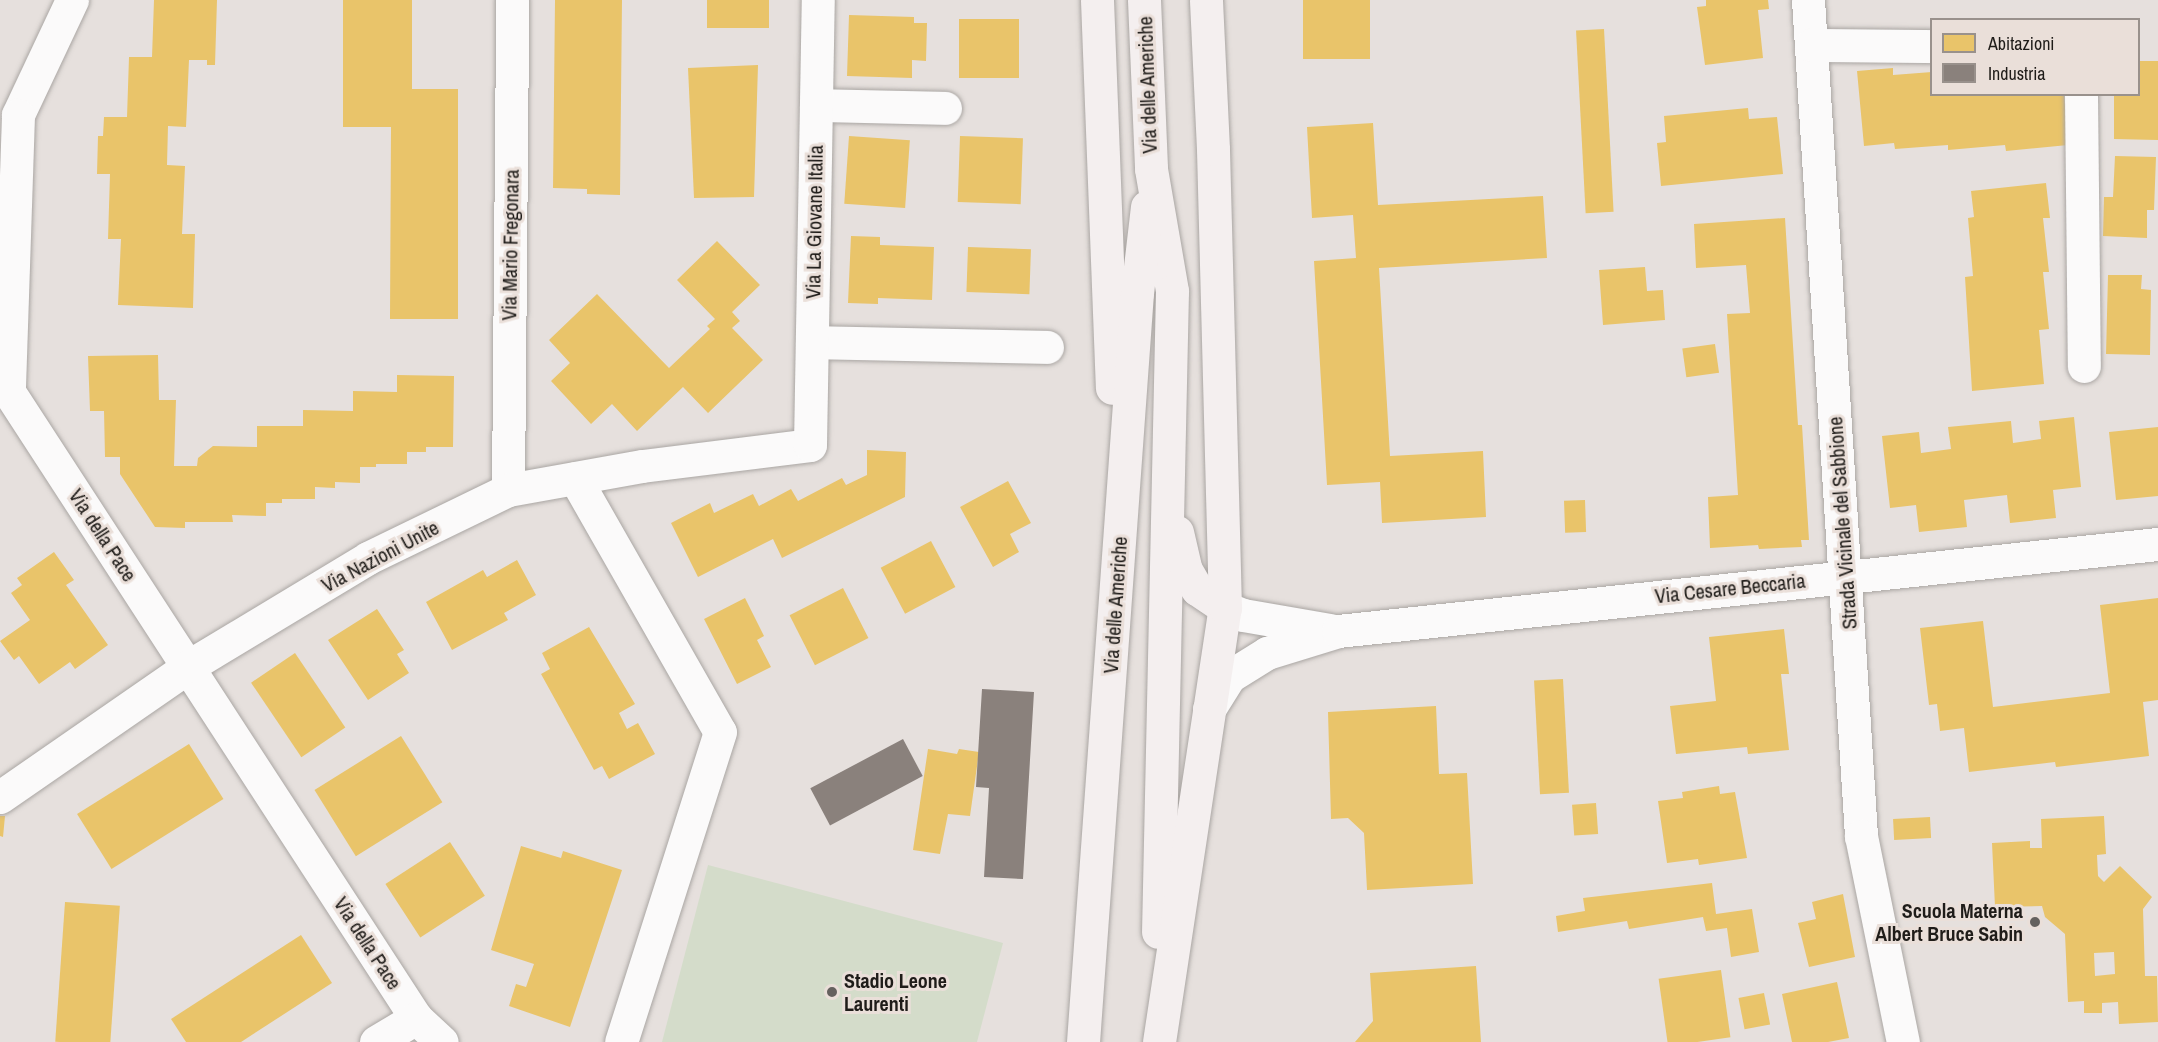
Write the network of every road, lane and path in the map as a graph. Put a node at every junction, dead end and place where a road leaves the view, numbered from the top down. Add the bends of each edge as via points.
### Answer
1 (72, 0) edge
2 (512, 0) edge
3 (818, 0) edge
4 (1096, 0) edge
5 (1144, 0) edge
6 (1206, 0) edge
7 (1808, 0) edge
8 (1811, 45) junction
9 (1930, 46) edge
10 (2081, 96) edge
11 (816, 105) junction
12 (945, 108) dead end
13 (1151, 169) junction
14 (812, 342) junction
15 (1047, 347) dead end
16 (2084, 366) dead end
17 (810, 445) joint
18 (575, 478) junction
19 (1168, 489) junction
20 (508, 490) junction
21 (2158, 544) edge
22 (1119, 561) junction
23 (1845, 575) junction
24 (1225, 608) junction
25 (1338, 631) junction
26 (189, 666) junction
27 (1209, 709) junction
28 (0, 797) edge
29 (416, 1018) junction
30 (376, 1042) edge
31 (442, 1042) edge
32 (621, 1042) edge
33 (1083, 1042) edge
34 (1157, 1042) edge
35 (1903, 1042) edge

1 - 26 street, Via della Pace via 18,116 9,393
2 - 20 street, Via Mario Fregonara
3 - 11 street, Via La Giovane Italia
4 - 22 main road
5 - 13 main road, Via delle Americhe
6 - 24 main road
7 - 8 street, Strada Vicinale del Sabbione
8 - 9 street
8 - 23 street, Strada Vicinale del Sabbione
10 - 16 street
11 - 12 street
11 - 14 street, Via La Giovane Italia
13 - 19 main road, Via delle Americhe via 1172,291
13 - 22 main road, Via delle Americhe via 1137,293
14 - 15 street
14 - 17 street, Via La Giovane Italia
17 - 18 street, Via Nazioni Unite
18 - 20 street, Via Nazioni Unite
18 - 32 street via 720,732
19 - 24 main road via 1186,570 1197,589
19 - 34 main road, Via delle Americhe
20 - 26 street, Via Nazioni Unite via 368,558
21 - 23 street, Via Cesare Beccaria
22 - 33 main road, Via delle Americhe
23 - 25 street, Via Cesare Beccaria
23 - 35 street, Strada Vicinale del Sabbione via 1861,836
24 - 25 street, Via Cesare Beccaria via 1243,615
24 - 27 main road
25 - 27 street, Via Cesare Beccaria via 1266,653 1230,676
26 - 28 street, Via Nazioni Unite
26 - 29 street, Via della Pace
27 - 34 main road
29 - 30 street
29 - 31 street, Via della Pace

